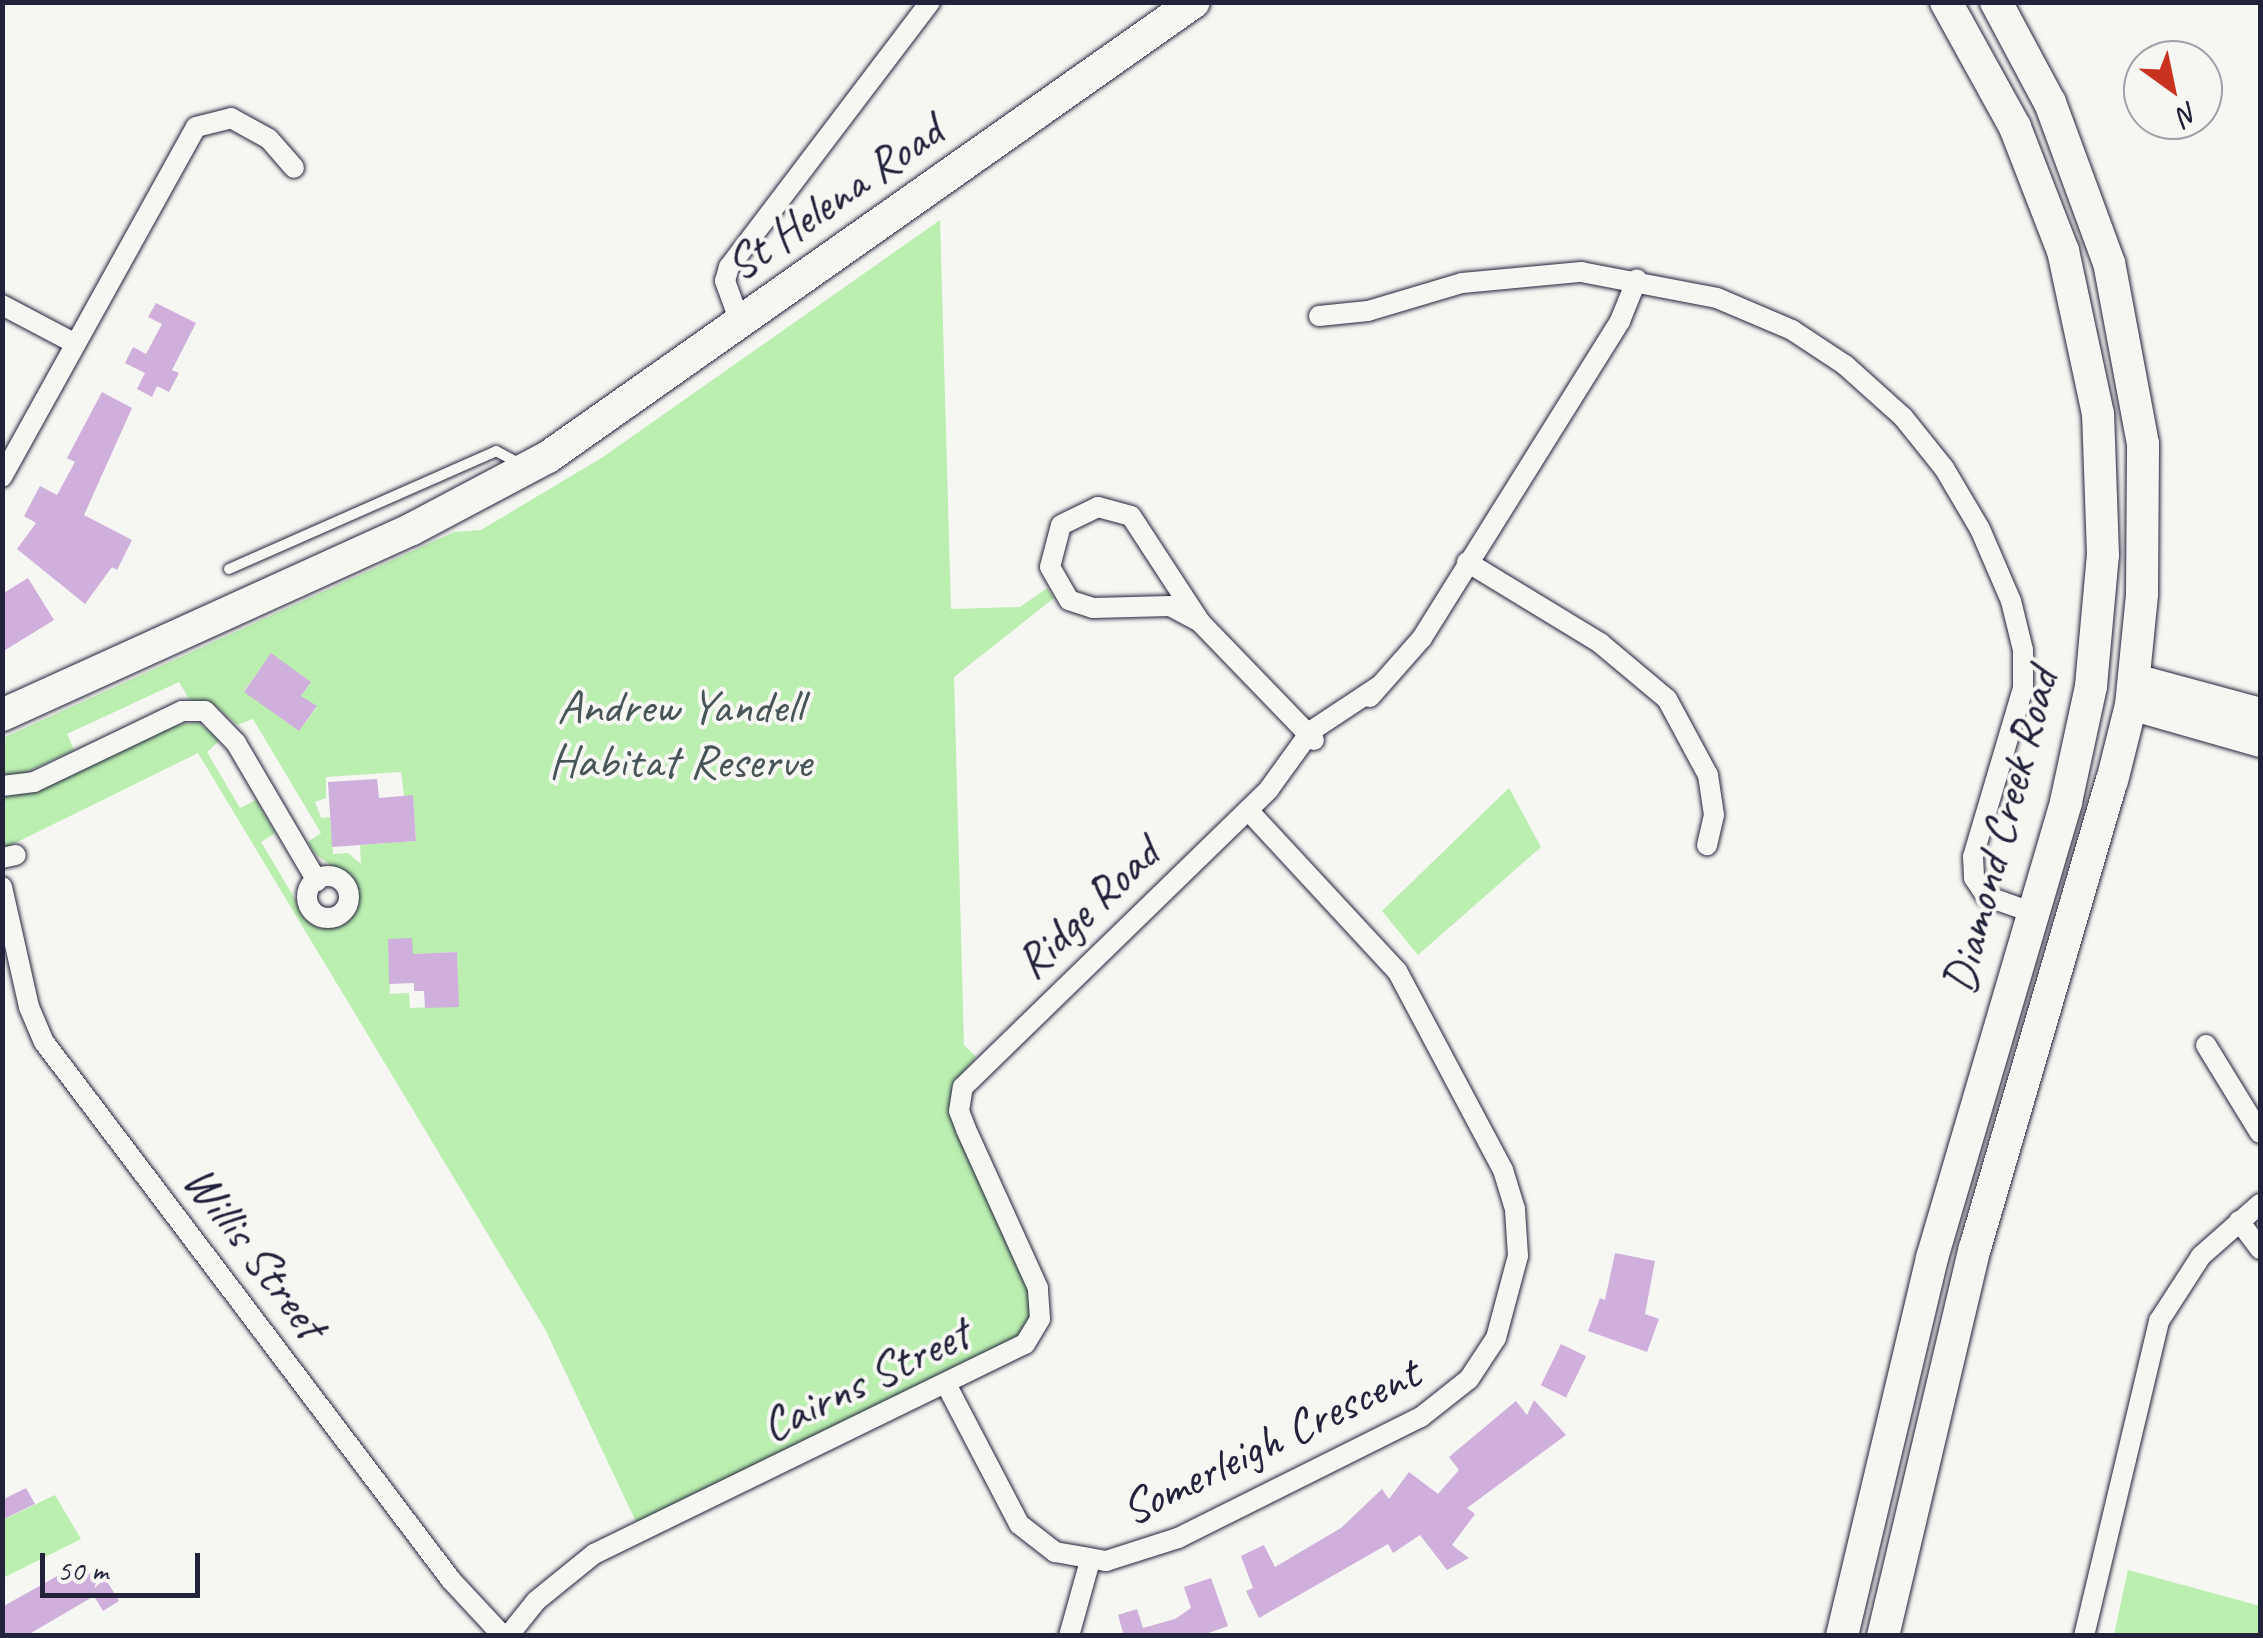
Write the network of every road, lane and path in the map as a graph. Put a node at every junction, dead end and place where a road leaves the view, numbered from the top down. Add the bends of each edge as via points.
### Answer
1 (930, 2) edge
2 (1194, 2) edge
3 (1946, 2) edge
4 (1996, 2) edge
5 (294, 168) dead end
6 (1628, 278) junction
7 (2, 305) edge
8 (1319, 316) dead end
9 (740, 322) junction
10 (74, 343) junction
11 (527, 469) junction
12 (2, 477) edge
13 (1468, 562) junction
14 (228, 570) dead end
15 (1200, 622) junction
16 (2092, 686) junction
17 (2133, 692) junction
18 (2202, 709) junction
19 (2260, 712) edge
20 (2, 715) edge
21 (1310, 738) junction
22 (2260, 742) edge
23 (2, 786) edge
24 (1248, 810) junction
25 (1707, 845) dead end
26 (316, 881) dead end
27 (2, 888) edge
28 (2031, 912) junction
29 (2069, 924) junction
30 (2206, 1045) dead end
31 (963, 1087) joint
32 (2260, 1133) edge
33 (2260, 1204) edge
34 (2239, 1221) junction
35 (2260, 1249) edge
36 (947, 1386) junction
37 (1090, 1561) junction
38 (506, 1636) edge
39 (1068, 1636) edge
40 (1842, 1636) edge
41 (1883, 1636) edge
42 (2084, 1636) edge

1 - 9 street via 728,267 725,282
2 - 9 main road, St Helena Road
3 - 16 main road, Diamond Creek Road via 2041,188 2080,318 2104,491
4 - 17 main road, Diamond Creek Road via 2084,184 2130,362 2146,501
5 - 10 street via 269,139 231,118 196,127
6 - 8 street via 1502,276 1368,311
6 - 13 street, Ridge Road via 1598,348
6 - 28 street via 1716,298 1818,347 1902,417 1954,483 2006,588 2024,668 2019,710 1972,856 1974,878 1986,896
7 - 10 street
9 - 11 main road, St Helena Road
10 - 12 street
11 - 14 lane via 496,451
11 - 20 main road, St Helena Road via 412,529
13 - 21 street, Ridge Road via 1422,638 1347,723
13 - 25 street via 1600,643 1667,699 1708,775 1714,815
15 - 15 street via 1170,606 1093,608 1070,600 1050,566 1061,525 1098,507 1132,516
15 - 21 street
16 - 17 main road
16 - 28 main road, Diamond Creek Road via 2066,802
17 - 18 street
17 - 29 main road, Diamond Creek Road
18 - 19 street
18 - 22 street
21 - 24 street, Ridge Road via 1298,769
23 - 26 street via 34,782 182,710 205,711 236,744
24 - 31 street, Ridge Road
24 - 37 street, Somerleigh Crescent via 1370,938 1426,1015 1510,1189 1518,1230 1513,1288 1480,1364 1421,1418 1149,1551
27 - 38 street, Willis Street via 29,1007 52,1054 451,1580
28 - 29 main road
28 - 40 main road, Diamond Creek Road via 1932,1258
29 - 41 main road, Diamond Creek Road via 1975,1248
30 - 32 street
31 - 36 street, Cairns Street via 959,1111 1034,1277 1041,1308 1025,1344
33 - 34 street
34 - 35 street
34 - 42 street via 2185,1276 2148,1349
36 - 37 street, Somerleigh Crescent via 1019,1524 1054,1552
36 - 38 street, Cairns Street via 594,1554 536,1601
37 - 39 street

